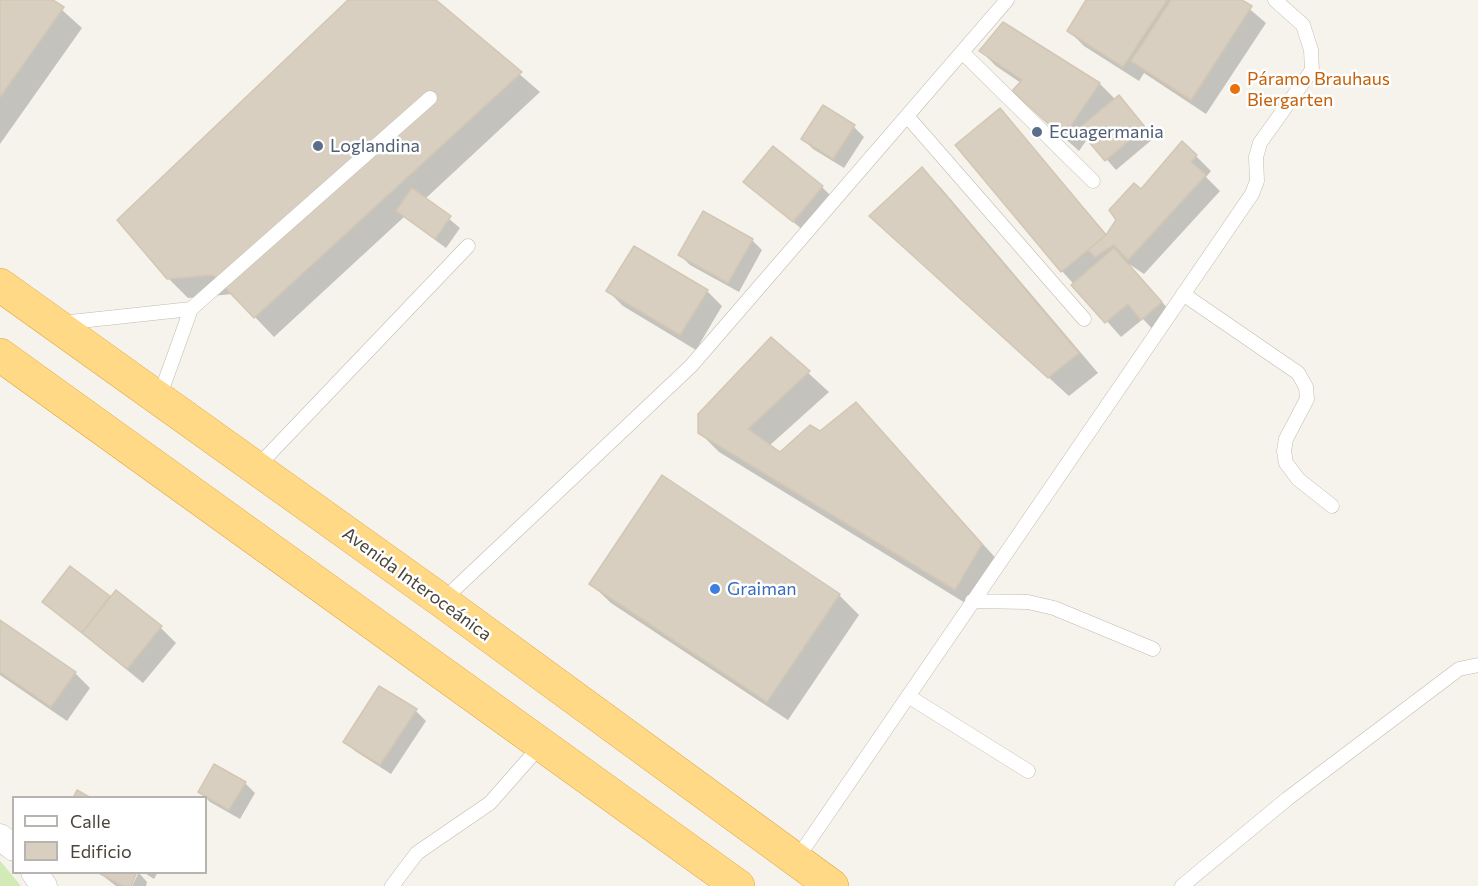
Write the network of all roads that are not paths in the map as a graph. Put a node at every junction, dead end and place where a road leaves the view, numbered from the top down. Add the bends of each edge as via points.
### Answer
1 (1006, 0) edge
2 (1275, 0) edge
3 (962, 52) junction
4 (430, 98) dead end
5 (907, 117) junction
6 (1093, 181) dead end
7 (468, 246) dead end
8 (0, 285) edge
9 (1183, 294) junction
10 (191, 309) junction
11 (1084, 319) dead end
12 (54, 324) junction
13 (0, 355) edge
14 (159, 398) junction
15 (256, 468) junction
16 (1332, 506) dead end
17 (442, 601) junction
18 (972, 601) junction
19 (1153, 649) dead end
20 (1478, 665) edge
21 (908, 696) junction
22 (541, 745) junction
23 (1029, 771) dead end
24 (0, 837) edge
25 (12, 846) edge
26 (796, 860) junction
27 (35, 874) edge
28 (44, 886) edge
29 (392, 886) edge
30 (738, 886) edge
31 (832, 886) edge
32 (1182, 886) edge

1 - 3 lane
2 - 9 lane via 1303,25 1312,70 1260,143 1252,194
3 - 5 lane
3 - 6 lane
4 - 10 lane
5 - 11 lane
5 - 17 lane via 691,366
7 - 15 lane
8 - 12 highway, Avenida Interoceánica
9 - 16 lane via 1298,374 1306,387 1307,399 1286,439 1286,463 1298,479
9 - 18 lane
10 - 12 lane
10 - 14 lane
12 - 14 highway, Avenida Interoceánica
13 - 22 highway
14 - 15 highway, Avenida Interoceánica
15 - 17 highway, Avenida Interoceánica
17 - 26 highway, Avenida Interoceánica
18 - 19 lane via 1019,601 1054,608
18 - 21 lane
20 - 32 lane via 1459,669 1287,799
21 - 23 lane
21 - 26 lane
22 - 29 lane via 490,803 417,853
22 - 30 highway
24 - 25 street
26 - 31 highway, Avenida Interoceánica
27 - 28 street

